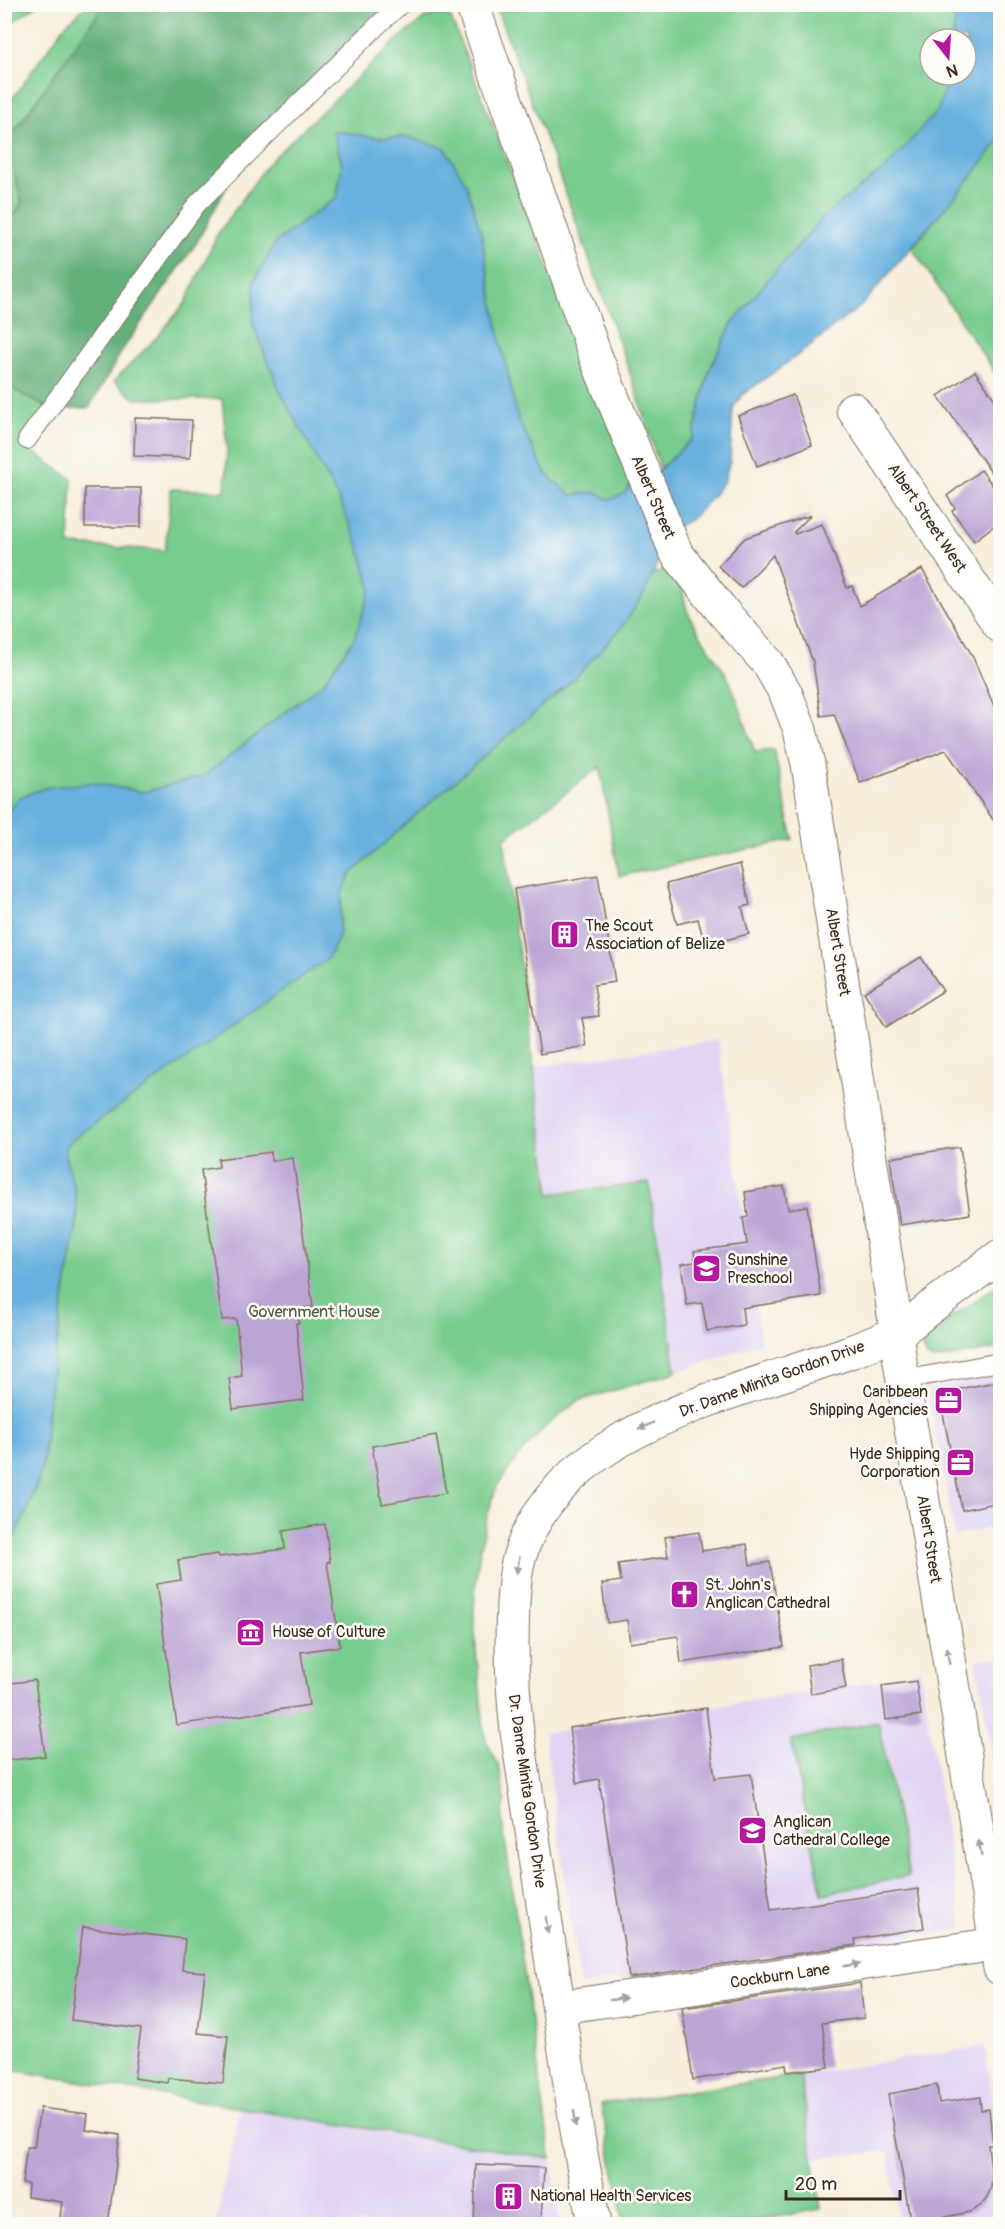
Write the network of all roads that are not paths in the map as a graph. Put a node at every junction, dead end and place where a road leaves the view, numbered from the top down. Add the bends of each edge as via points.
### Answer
1 (401, 4) edge
2 (472, 4) edge
3 (853, 409) dead end
4 (27, 440) dead end
5 (1000, 626) edge
6 (1000, 1256) edge
7 (897, 1333) junction
8 (1000, 1362) edge
9 (903, 1380) junction
10 (999, 1952) edge
11 (560, 2007) junction
12 (594, 2224) edge

1 - 4 lane via 197,204
2 - 7 street, Albert Street via 595,355 677,554 768,663 800,730
3 - 5 street, Albert Street West
6 - 7 street, Dr. Dame Minita Gordon Drive
7 - 9 street, Albert Street
7 -> 11 street, Dr. Dame Minita Gordon Drive via 727,1392 640,1429 602,1452 571,1478 546,1503 529,1529 514,1589 512,1690
8 - 9 lane
10 -> 9 street, Albert Street
11 -> 10 street, Cockburn Lane
11 -> 12 street, Dr. Dame Minita Gordon Drive

